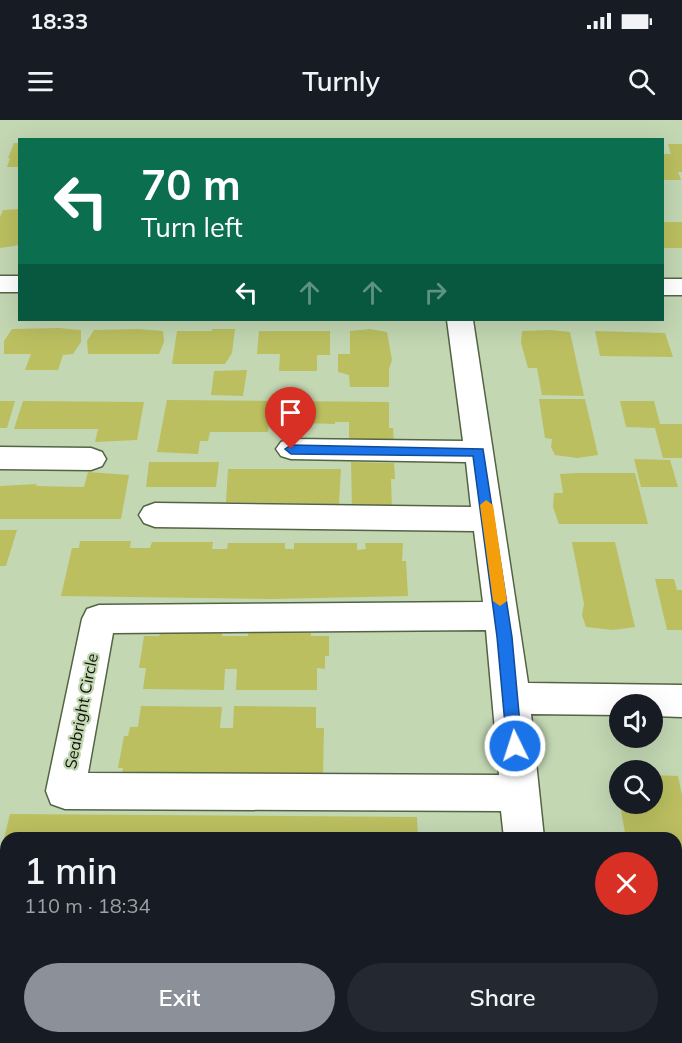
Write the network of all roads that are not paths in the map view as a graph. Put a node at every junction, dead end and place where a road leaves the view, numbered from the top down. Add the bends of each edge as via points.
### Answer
1 (0, 284) edge
2 (18, 284) edge
3 (664, 287) edge
4 (682, 287) edge
5 (460, 321) edge
6 (291, 449) dead end
7 (479, 452) junction
8 (0, 458) edge
9 (91, 459) dead end
10 (155, 515) dead end
11 (488, 519) junction
12 (502, 616) junction
13 (512, 698) junction
14 (682, 701) edge
15 (518, 793) junction
16 (523, 832) edge

1 - 2 street
3 - 4 street
5 - 7 street
6 - 7 street
7 - 11 street
8 - 9 street
10 - 11 street
11 - 12 street
12 - 13 street
12 - 15 street, Seabright Circle via 99,619 65,790
13 - 14 street
13 - 15 street
15 - 16 street

